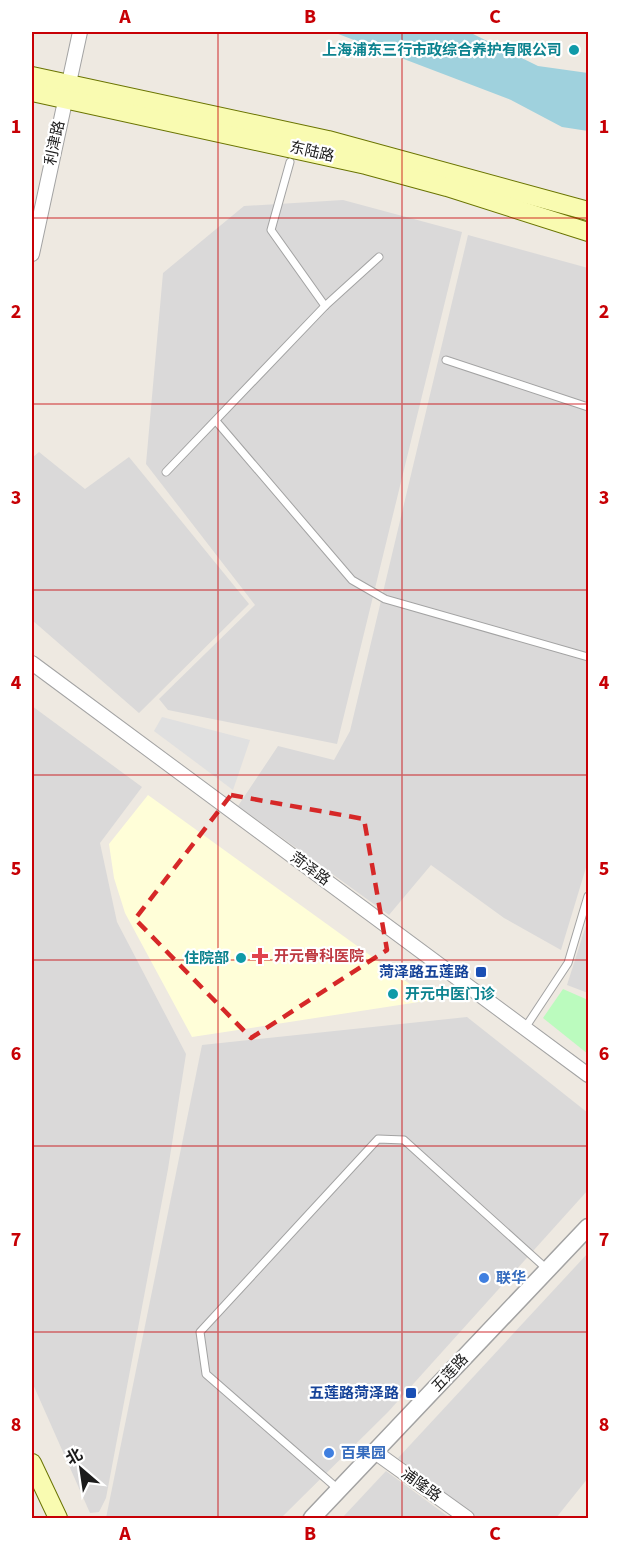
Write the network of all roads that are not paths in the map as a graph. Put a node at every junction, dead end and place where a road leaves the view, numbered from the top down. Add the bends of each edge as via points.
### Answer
1 (80, 32) edge
2 (32, 76) edge
3 (32, 92) edge
4 (67, 92) junction
5 (290, 162) dead end
6 (588, 212) edge
7 (588, 232) edge
8 (32, 254) edge
9 (379, 257) dead end
10 (325, 306) junction
11 (446, 360) dead end
12 (588, 407) edge
13 (216, 421) junction
14 (166, 472) dead end
15 (588, 657) edge
16 (32, 663) edge
17 (588, 896) edge
18 (525, 1028) junction
19 (588, 1075) edge
20 (588, 1227) edge
21 (548, 1270) junction
22 (375, 1452) junction
23 (32, 1463) edge
24 (339, 1490) junction
25 (58, 1518) edge
26 (312, 1518) edge
27 (467, 1518) edge

1 - 4 street, 利津路
2 - 4 main road, 东陆路
3 - 4 main road, 东陆路
4 - 6 main road, 东陆路 via 328,140
4 - 7 main road, 东陆路 via 406,175
4 - 8 street, 利津路
5 - 10 lane via 271,230
9 - 10 lane
10 - 13 lane
11 - 12 lane
13 - 14 lane
13 - 15 lane via 352,580 385,599
16 - 18 street, 菏泽路
17 - 18 lane via 568,963
18 - 19 street, 菏泽路
20 - 21 street, 五莲路
21 - 22 street, 五莲路
21 - 24 lane via 404,1140 378,1139 200,1332 206,1374
22 - 24 street, 五莲路
22 - 27 street, 浦隆路
23 - 25 main road
24 - 26 street, 五莲路

